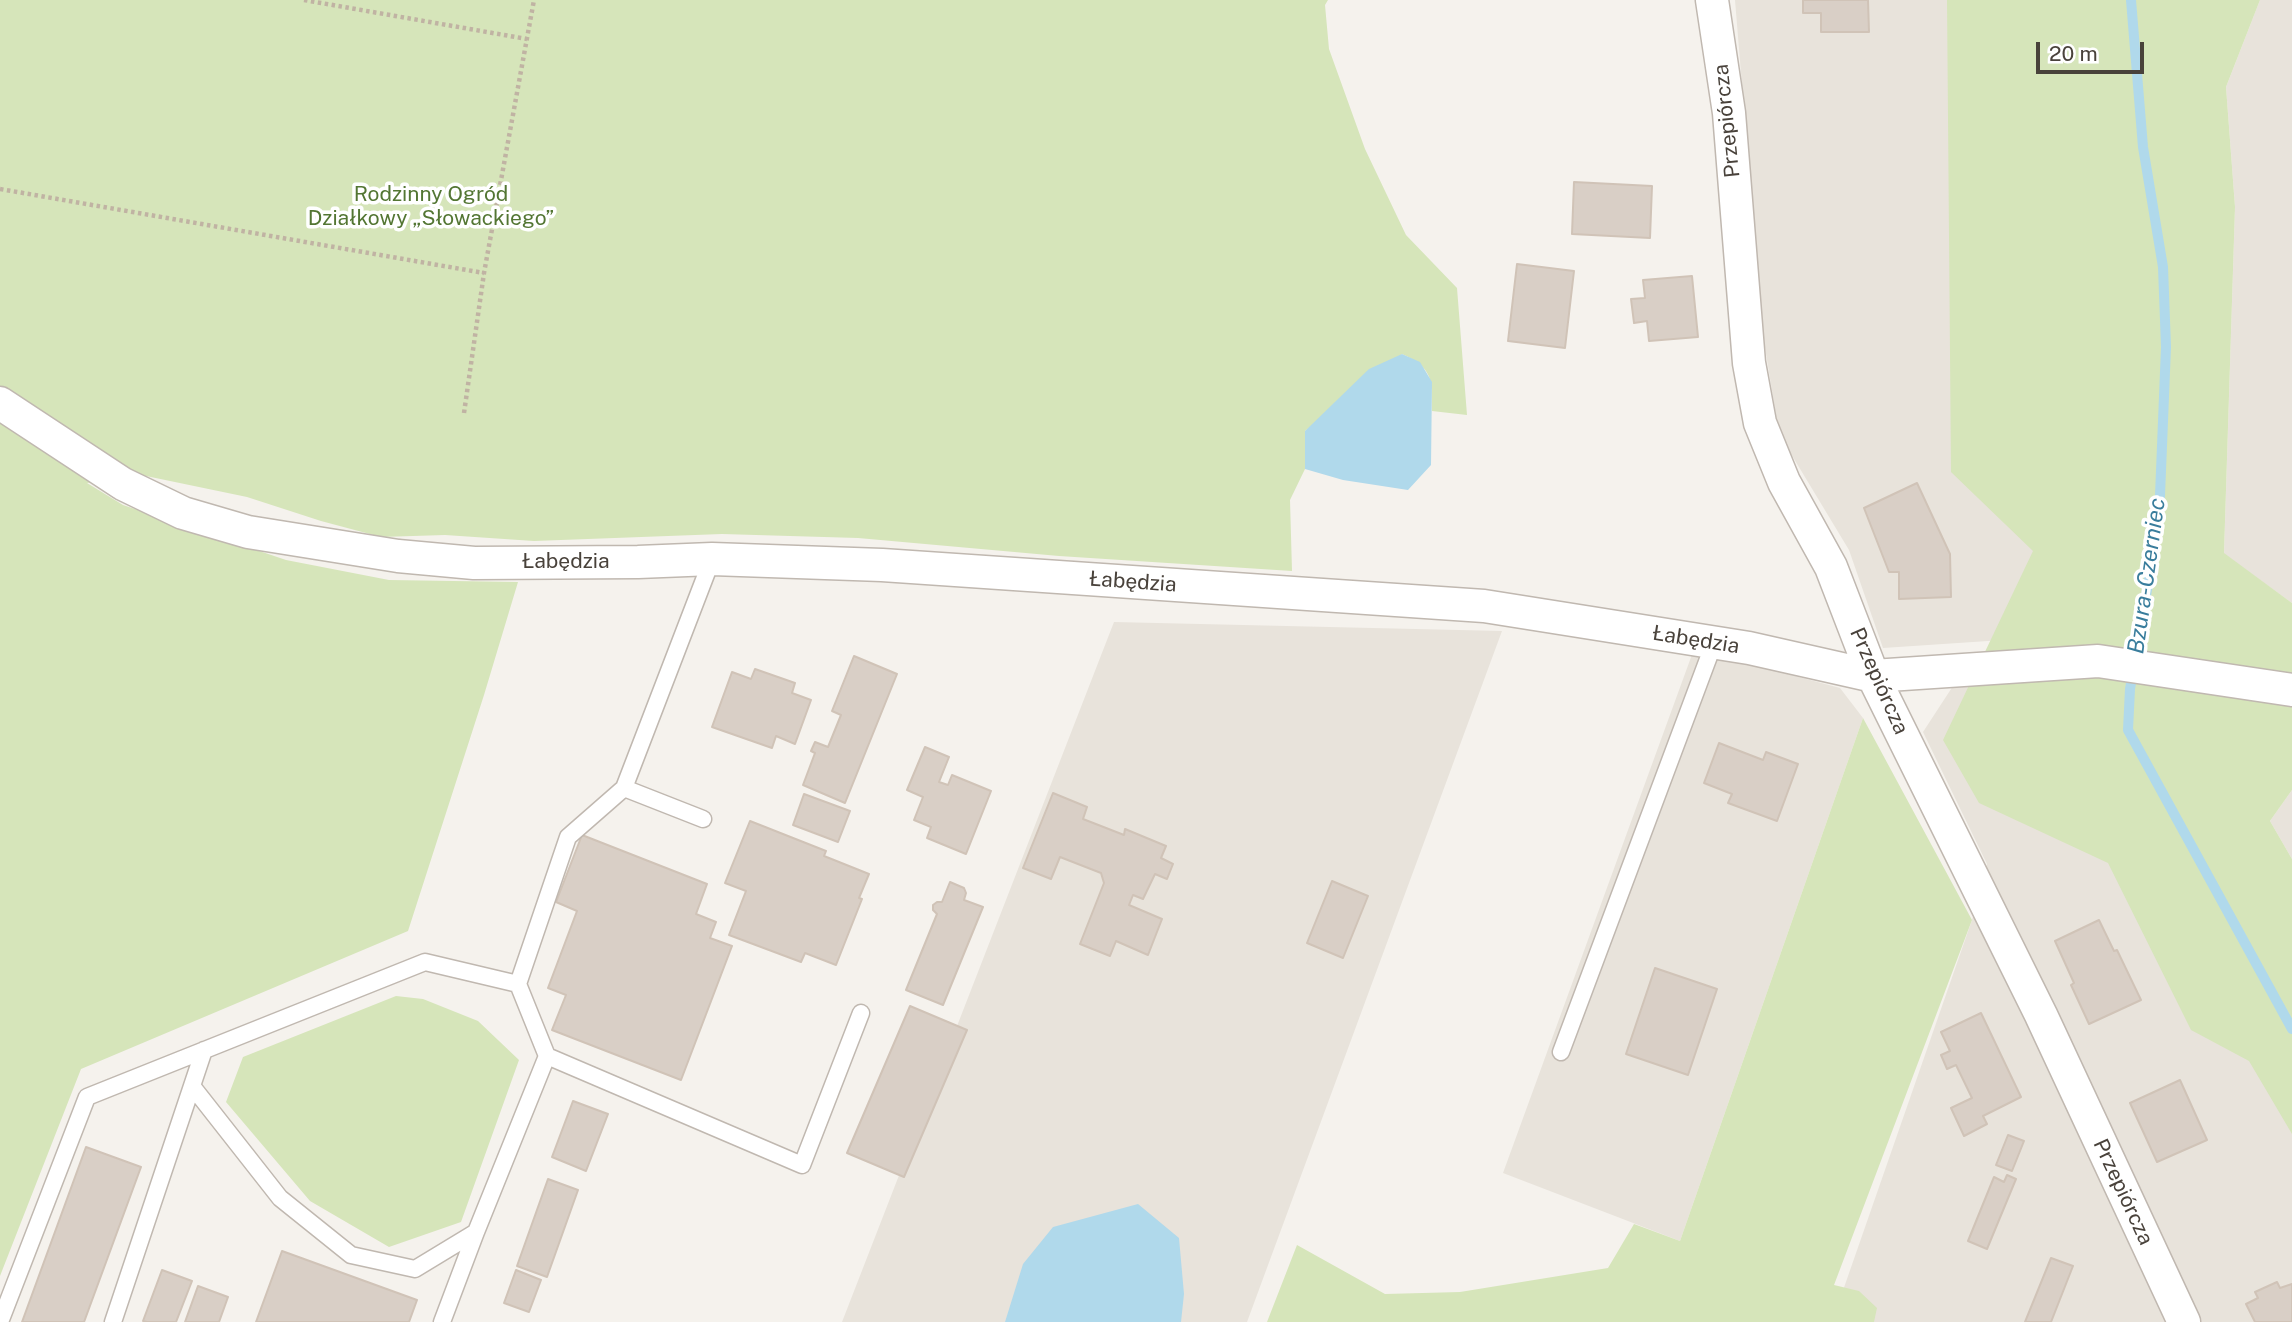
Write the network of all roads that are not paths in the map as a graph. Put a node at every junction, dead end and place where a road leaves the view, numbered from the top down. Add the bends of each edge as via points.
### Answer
1 (1712, 0) edge
2 (0, 403) edge
3 (712, 559) junction
4 (1714, 643) junction
5 (1873, 676) junction
6 (2292, 690) edge
7 (624, 788) junction
8 (703, 819) dead end
9 (518, 984) junction
10 (861, 1013) dead end
11 (204, 1050) junction
12 (1561, 1052) dead end
13 (547, 1056) junction
14 (192, 1086) junction
15 (476, 1231) junction
16 (0, 1322) edge
17 (113, 1322) edge
18 (442, 1322) edge
19 (2184, 1322) edge

1 - 5 street, Przepiórcza via 1729,113 1749,363 1760,423 1784,482 1832,567
2 - 3 street, Łabędzia via 133,489 183,513 248,532 474,563
3 - 4 street, Łabędzia via 882,565 1484,606
3 - 7 lane
4 - 5 street, Łabędzia
4 - 12 lane
5 - 6 street, Łabędzia via 2098,661
5 - 19 street, Przepiórcza via 2041,1015
7 - 8 lane
7 - 9 lane via 568,837
9 - 11 lane via 425,962
9 - 13 lane
10 - 13 lane via 802,1164
11 - 14 lane
11 - 16 lane via 87,1097
13 - 15 lane
14 - 15 lane via 279,1198 351,1255 415,1269
14 - 17 lane
15 - 18 lane

